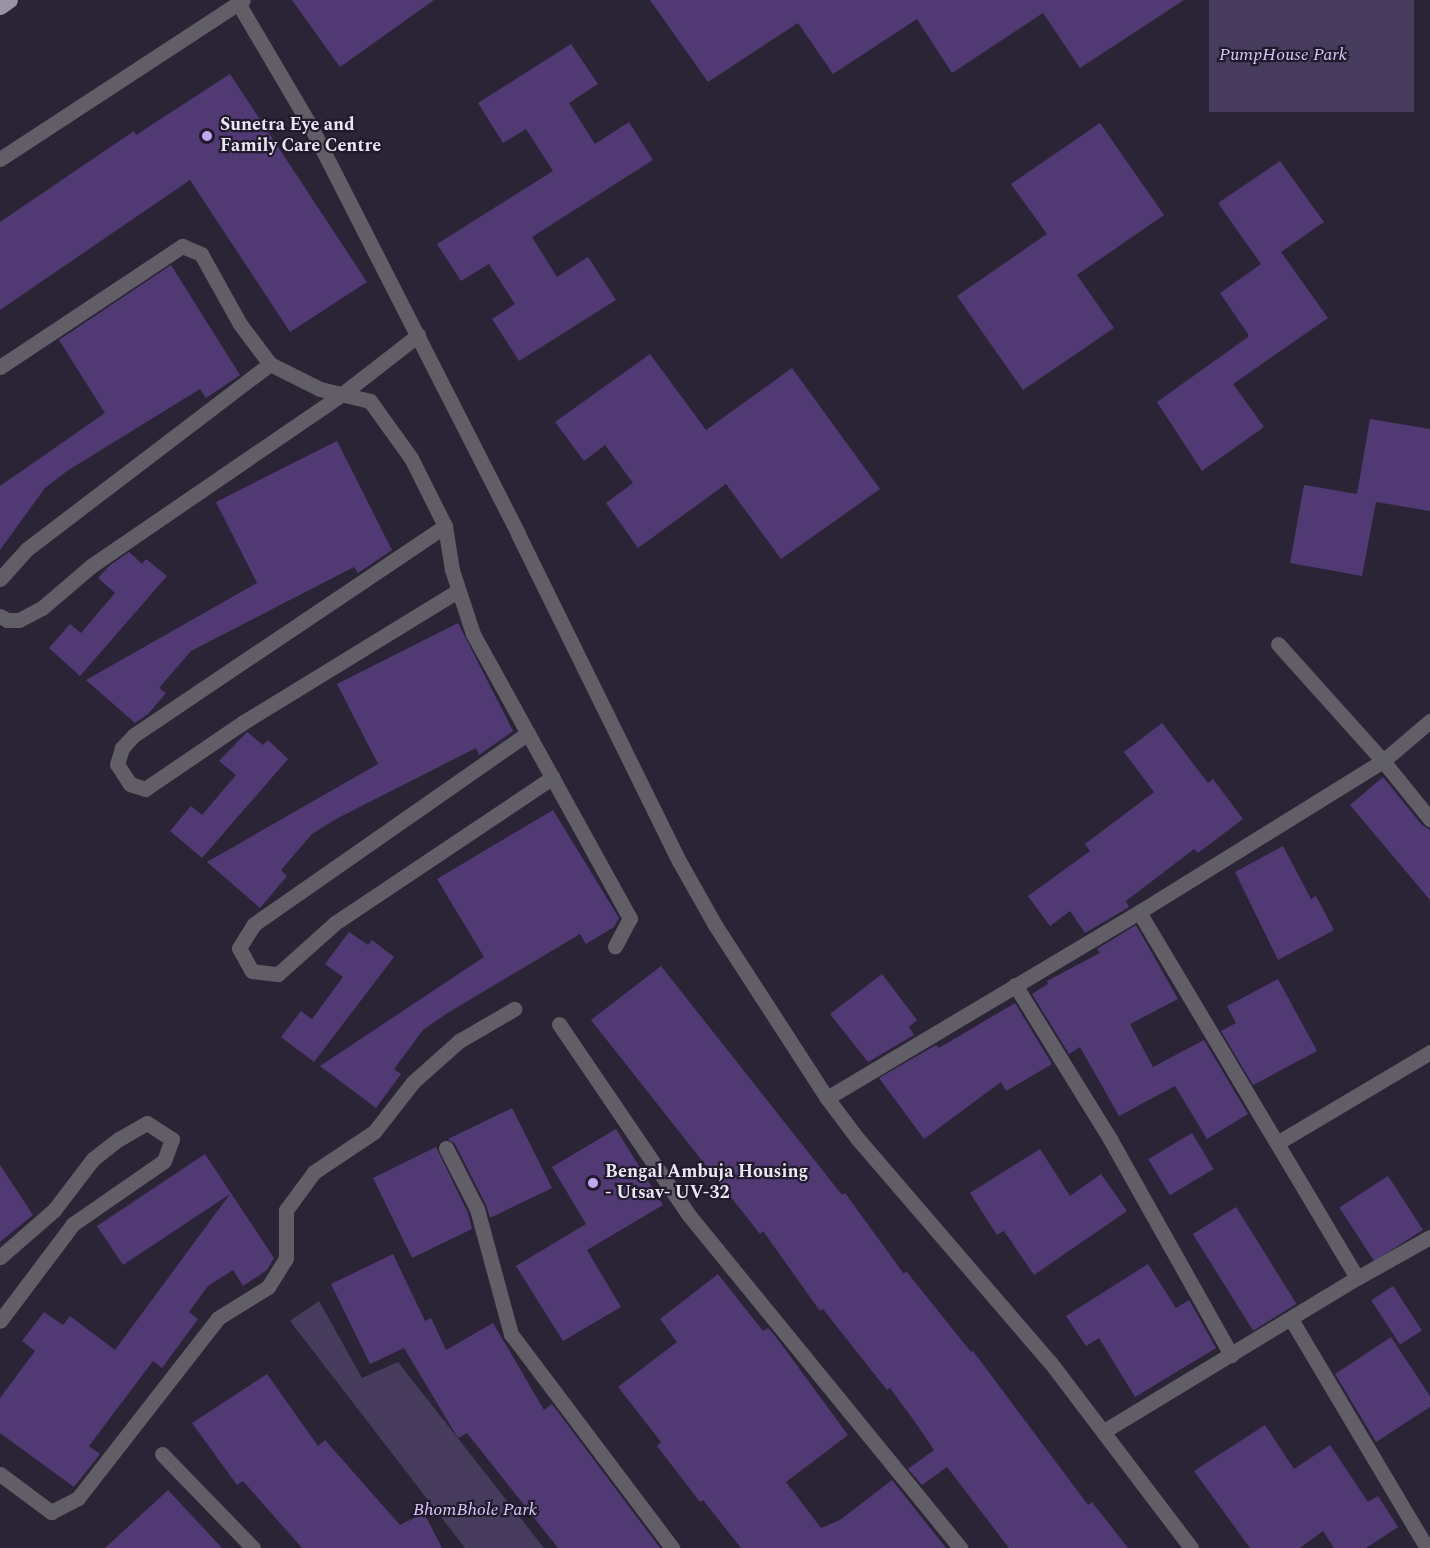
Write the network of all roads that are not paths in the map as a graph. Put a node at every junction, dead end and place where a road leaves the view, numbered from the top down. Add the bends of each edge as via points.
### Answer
1 (10, 0) edge
2 (240, 2) edge
3 (0, 7) edge
4 (0, 159) edge
5 (418, 335) junction
6 (270, 364) junction
7 (0, 367) edge
8 (341, 394) junction
9 (445, 526) junction
10 (0, 579) edge
11 (457, 591) junction
12 (0, 616) edge
13 (1278, 644) dead end
14 (1430, 720) edge
15 (528, 733) junction
16 (1383, 761) junction
17 (553, 777) junction
18 (1430, 819) edge
19 (1139, 912) junction
20 (615, 946) dead end
21 (1015, 985) junction
22 (514, 1009) dead end
23 (559, 1024) dead end
24 (1430, 1052) edge
25 (827, 1098) junction
26 (1276, 1143) junction
27 (446, 1148) dead end
28 (1430, 1237) edge
29 (0, 1257) edge
30 (1357, 1278) junction
31 (1291, 1319) junction
32 (0, 1321) edge
33 (1231, 1355) junction
34 (1104, 1431) junction
35 (162, 1454) dead end
36 (0, 1474) edge
37 (253, 1548) edge
38 (672, 1548) edge
39 (960, 1548) edge
40 (1191, 1548) edge
41 (1427, 1548) edge

1 - 3 main road
2 - 4 street
2 - 5 street via 311,127
5 - 8 street
5 - 25 street via 679,861 715,925
6 - 7 street via 240,324 201,254 182,246
6 - 8 street via 302,382
6 - 10 street via 27,549
8 - 9 street via 370,401 411,458
8 - 12 street via 91,566 42,609 19,620
9 - 11 street
9 - 11 street via 134,735 122,748 117,764 130,784 145,789 242,723
11 - 15 street via 472,634
13 - 16 street
14 - 16 street
15 - 17 street
15 - 17 street via 254,924 239,948 252,971 278,974 335,923
16 - 18 street
16 - 19 street
17 - 20 street via 630,918
19 - 21 street
19 - 26 street
21 - 25 street
21 - 33 street via 1110,1139
22 - 36 street via 459,1041 413,1082 374,1132 314,1172 286,1210 286,1258 268,1287 218,1318 78,1498 51,1512
23 - 39 street via 688,1214
24 - 26 street
25 - 34 street
26 - 30 street
27 - 38 street via 477,1209 511,1334
28 - 30 street
29 - 32 street via 54,1210 93,1159 119,1139 147,1123 172,1139 164,1161 73,1224
30 - 31 street
31 - 33 street
31 - 41 street
33 - 34 street
34 - 40 street
35 - 37 street

